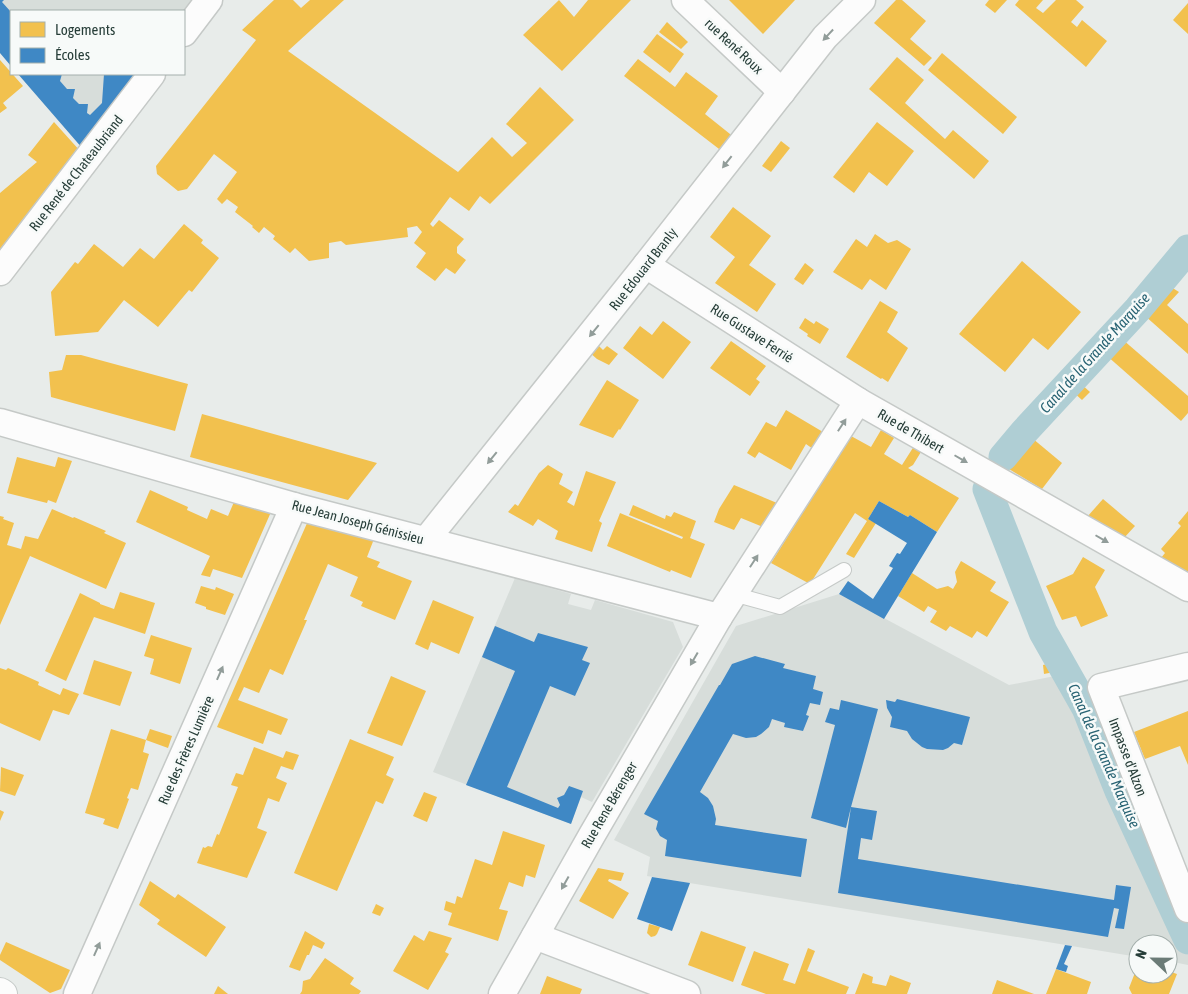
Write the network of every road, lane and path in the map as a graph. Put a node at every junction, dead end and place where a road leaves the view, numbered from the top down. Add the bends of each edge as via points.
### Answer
1 (209, 0) edge
2 (685, 0) edge
3 (862, 0) edge
4 (185, 32) edge
5 (151, 75) edge
6 (782, 92) junction
7 (646, 266) junction
8 (0, 272) edge
9 (858, 401) junction
10 (0, 422) edge
11 (294, 506) junction
12 (426, 540) junction
13 (844, 570) dead end
14 (1188, 588) edge
15 (733, 594) junction
16 (718, 617) junction
17 (1188, 666) edge
18 (1188, 909) edge
19 (535, 936) junction
20 (77, 994) edge
21 (502, 994) edge
22 (687, 994) edge

1 - 4 street
2 - 6 street, rue René Roux
3 -> 6 street, Rue Edouard Branly via 825,37
5 - 8 street, Rue René de Chateaubriand
6 -> 7 street, Rue Edouard Branly
7 - 9 street, Rue Gustave Ferrié
7 -> 12 street, Rue Edouard Branly
9 -> 14 street, Rue de Thibert
15 -> 9 street
10 - 11 street, Rue Jean Joseph Génissieu
11 - 12 street, Rue Jean Joseph Génissieu
20 -> 11 street, Rue des Frères Lumière
12 - 16 street, Rue Jean Joseph Génissieu
13 - 15 lane via 780,607
15 - 16 street
16 -> 19 street, Rue René Bérenger
17 - 18 street, Impasse d'Alzon via 1101,687
19 - 21 street, Rue René Bérenger
19 - 22 street

